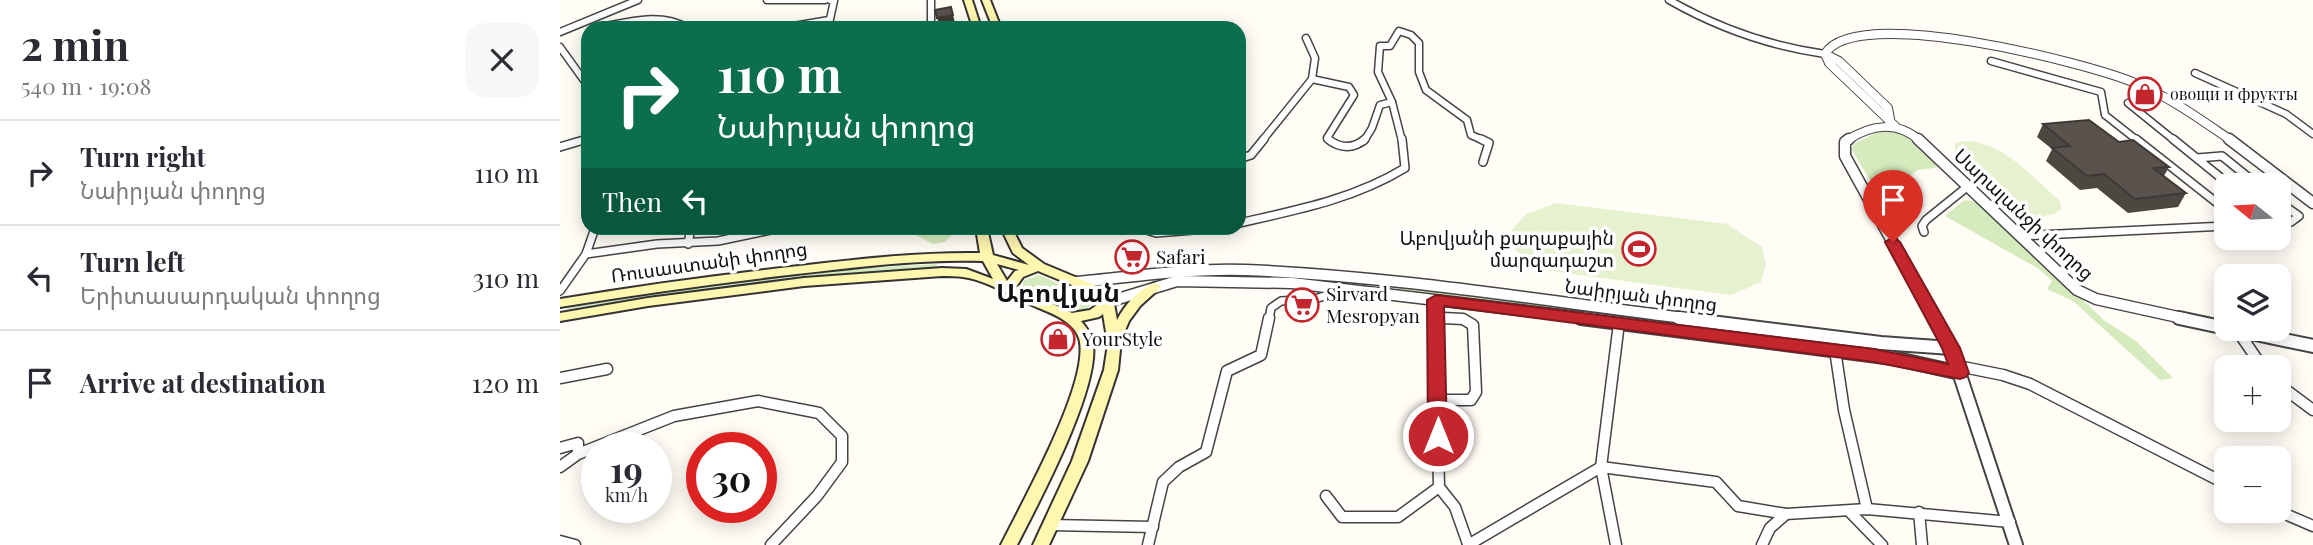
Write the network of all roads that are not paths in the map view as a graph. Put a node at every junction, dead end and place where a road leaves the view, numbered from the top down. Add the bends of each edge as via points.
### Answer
1 (638, 0) edge
2 (767, 0) edge
3 (830, 0) edge
4 (844, 0) edge
5 (931, 0) edge
6 (968, 0) edge
7 (986, 0) edge
8 (1669, 0) edge
9 (829, 20) joint
10 (587, 21) edge
11 (643, 21) edge
12 (679, 21) edge
13 (823, 21) edge
14 (931, 21) edge
15 (975, 21) edge
16 (994, 21) edge
17 (581, 23) edge
18 (581, 30) edge
19 (560, 32) edge
20 (1306, 38) dead end
21 (560, 47) edge
22 (1825, 54) junction
23 (1991, 61) dead end
24 (581, 70) edge
25 (578, 71) junction
26 (2195, 73) dead end
27 (581, 76) edge
28 (1312, 79) junction
29 (1392, 102) junction
30 (2128, 103) dead end
31 (1892, 123) junction
32 (2313, 134) edge
33 (581, 141) edge
34 (560, 146) edge
35 (1246, 157) edge
36 (2197, 158) junction
37 (1483, 162) dead end
38 (2215, 173) edge
39 (2243, 173) edge
40 (1967, 187) junction
41 (2214, 201) edge
42 (2313, 203) edge
43 (2291, 210) edge
44 (1246, 221) edge
45 (2291, 222) edge
46 (2214, 227) edge
47 (1924, 232) dead end
48 (593, 235) edge
49 (690, 235) edge
50 (752, 235) edge
51 (982, 235) edge
52 (1010, 235) edge
53 (2019, 236) junction
54 (688, 244) junction
55 (586, 254) junction
56 (987, 257) junction
57 (1035, 268) junction
58 (1076, 282) junction
59 (1006, 288) junction
60 (1155, 288) junction
61 (1351, 288) junction
62 (560, 291) edge
63 (1436, 300) junction
64 (560, 303) edge
65 (1107, 303) junction
66 (560, 317) edge
67 (1436, 317) junction
68 (1071, 318) junction
69 (1619, 323) junction
70 (2214, 325) edge
71 (2290, 341) edge
72 (1115, 344) junction
73 (2313, 346) edge
74 (1951, 348) junction
75 (1835, 350) junction
76 (607, 369) dead end
77 (1959, 369) junction
78 (560, 378) edge
79 (2291, 394) edge
80 (1438, 400) junction
81 (2313, 410) edge
82 (560, 448) edge
83 (578, 454) junction
84 (560, 467) edge
85 (1601, 467) junction
86 (2214, 478) edge
87 (1439, 487) junction
88 (1326, 496) dead end
89 (1867, 509) junction
90 (1849, 511) junction
91 (1919, 512) junction
92 (1786, 514) junction
93 (2291, 517) edge
94 (2010, 522) junction
95 (1050, 525) junction
96 (2313, 526) edge
97 (1153, 527) junction
98 (560, 541) edge
99 (575, 545) edge
100 (771, 545) edge
101 (1009, 545) edge
102 (1041, 545) edge
103 (1148, 545) edge
104 (1468, 545) edge
105 (1616, 545) edge
106 (1762, 545) edge
107 (1882, 545) edge
108 (1922, 545) edge
109 (2016, 545) edge

1 - 10 street
2 - 3 street
3 - 4 street
3 - 9 street
5 - 14 street
6 - 15 main road
7 - 16 main road
8 - 22 street via 1756,39
9 - 13 street
11 - 12 street
17 - 19 street
18 - 19 street
20 - 28 street via 1317,54
21 - 25 street
22 - 31 street, Սարալանջի փողոց
22 - 42 street via 1829,46 1847,39 1913,36 2005,45 2098,70 2141,86 2192,116
23 - 41 street via 2101,92 2105,115
24 - 25 street
25 - 27 street
26 - 32 street via 2286,114
28 - 29 street via 1349,87 1354,95 1327,138 1331,143 1350,148 1364,142 1380,105
28 - 35 street
29 - 37 street via 1378,72 1380,46 1391,46 1399,30 1419,43 1417,74 1423,87 1466,120 1471,135 1489,143
29 - 44 street via 1405,168 1372,186
30 - 36 street
31 - 40 street, Սարալանջի փողոց via 1914,135
31 - 74 street via 1854,136 1845,142 1844,151
33 - 34 street
36 - 38 street
36 - 39 street via 2222,156
40 - 47 street via 1926,219
40 - 53 street, Սարալանջի փողոց
43 - 45 street via 2299,216
46 - 53 street
48 - 55 street
49 - 54 street
50 - 54 street
51 - 56 main road
52 - 57 main road via 1017,250
53 - 70 street, Սարալանջի փողոց via 2090,297
54 - 55 street
55 - 62 street
56 - 57 main road, Ռուսաստանի փողոց
56 - 59 main road
56 - 64 main road, Ռուսաստանի փողոց via 814,266
57 - 58 main road
57 - 59 main road via 1019,274
58 - 65 main road via 1100,292
58 - 74 street, Նաիրյան փողոց via 1244,270 1357,277
59 - 66 main road, Ռուսաստանի փողոց via 966,273 857,276
59 - 68 main road, Ռուսաստանի փողոց
60 - 61 street, Նաիրյան փողոց via 1200,280
60 - 65 street, Նաիրյան փողոց
60 - 72 main road via 1122,319
61 - 63 street, Նաիրյան փողոց
61 - 97 street via 1314,299 1287,299 1271,308 1261,355 1227,371 1206,452 1163,482
63 - 67 street
63 - 69 street, Նաիրյան փողոց
65 - 68 main road via 1094,314
65 - 72 main road
67 - 80 street
67 - 80 street via 1463,319 1473,325 1476,392 1471,400
68 - 101 main road via 1086,337 1088,359 1049,466
69 - 75 street, Նաիրյան փողոց
69 - 85 street
71 - 73 street
72 - 95 main road via 1111,370 1080,461
74 - 77 street
75 - 77 street, Նաիրյան փողոց
75 - 89 street via 1839,395
76 - 78 street
77 - 86 street via 2030,384
77 - 94 street
79 - 81 street
80 - 87 street
82 - 83 street via 578,443
83 - 84 street
83 - 100 street via 674,416 758,401 819,413 842,436 842,462
85 - 92 street via 1716,482 1738,506
85 - 104 street
85 - 105 street
87 - 88 street via 1398,517 1342,517
87 - 104 street via 1455,507
89 - 90 street
89 - 91 street
90 - 92 street
90 - 107 street
91 - 94 street
91 - 108 street
92 - 106 street via 1770,528
93 - 96 street
94 - 109 street
95 - 97 street
95 - 102 main road
97 - 103 street
98 - 99 street

